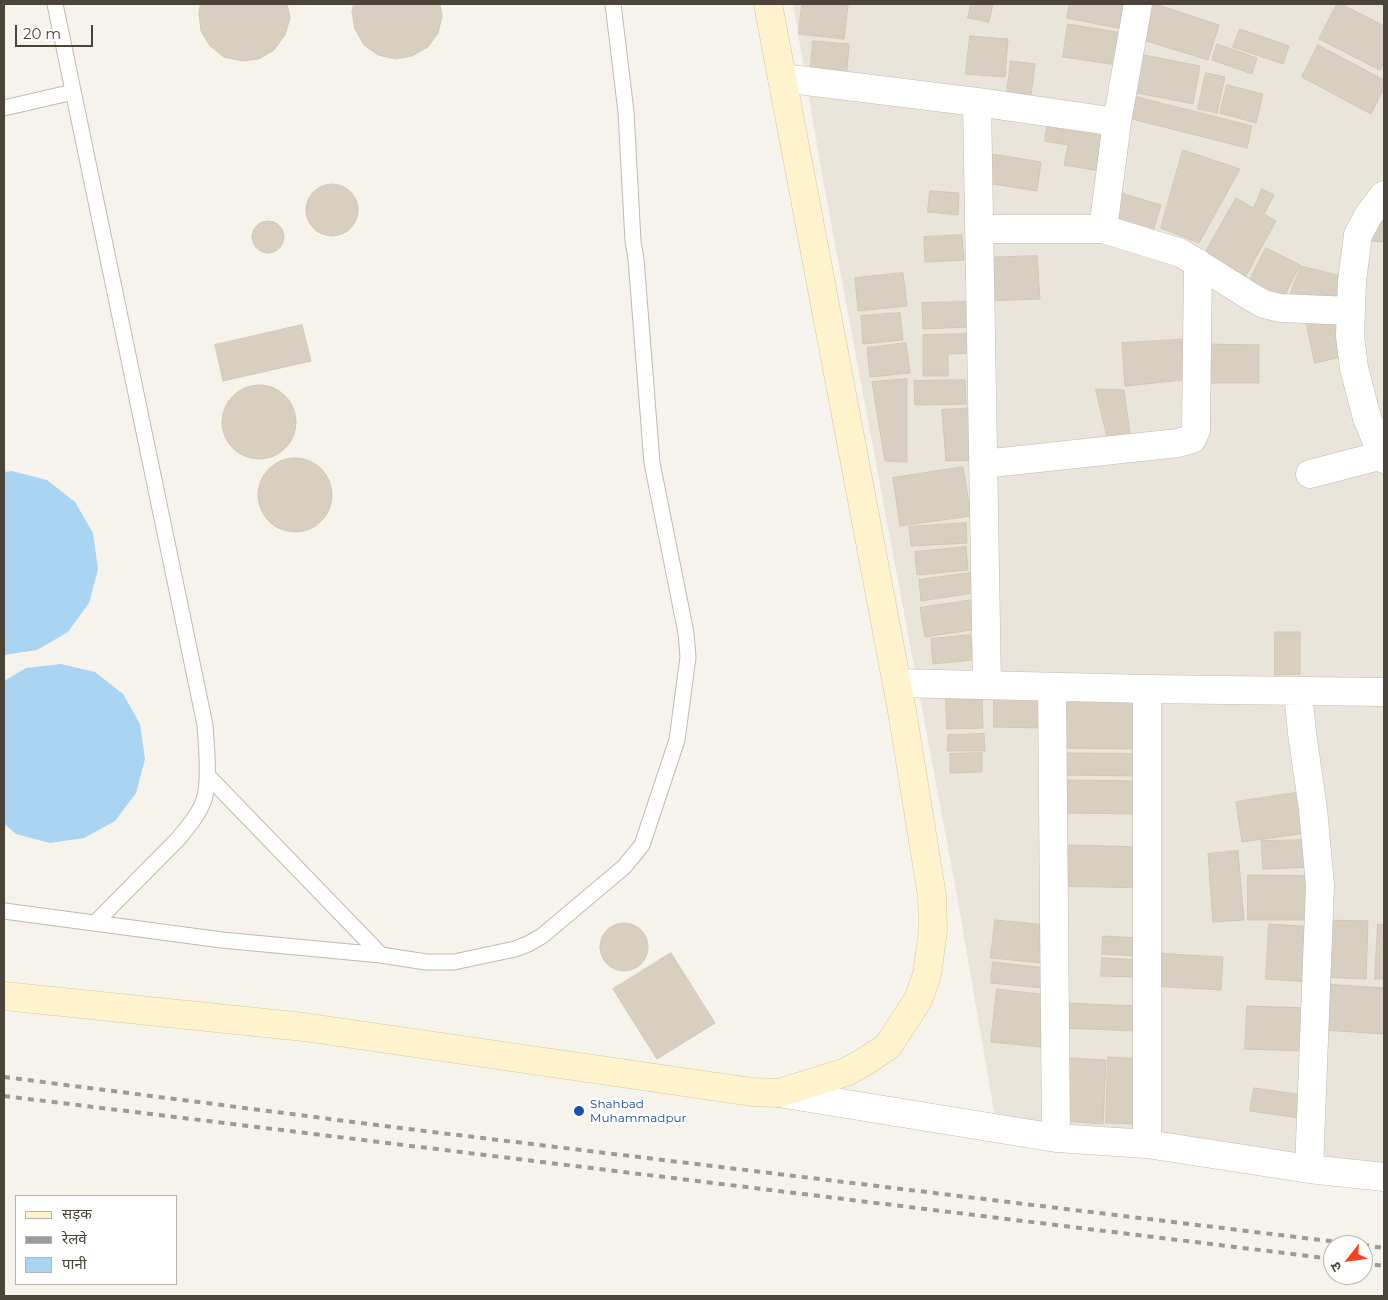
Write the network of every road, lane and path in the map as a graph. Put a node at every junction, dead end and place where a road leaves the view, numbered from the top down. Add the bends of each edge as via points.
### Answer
1 (55, 4) edge
2 (613, 4) edge
3 (768, 4) edge
4 (1138, 4) edge
5 (782, 78) junction
6 (73, 92) junction
7 (977, 102) junction
8 (4, 108) edge
9 (1117, 122) junction
10 (1384, 195) edge
11 (979, 229) junction
12 (1103, 229) junction
13 (1198, 263) junction
14 (1351, 311) junction
15 (1383, 457) edge
16 (983, 464) junction
17 (1310, 474) dead end
18 (897, 683) junction
19 (987, 685) junction
20 (1052, 687) junction
21 (1147, 689) junction
22 (1298, 691) junction
23 (1384, 692) edge
24 (206, 775) junction
25 (4, 911) edge
26 (94, 923) junction
27 (381, 955) junction
28 (4, 996) edge
29 (779, 1093) junction
30 (1056, 1138) junction
31 (1147, 1144) junction
32 (1310, 1169) junction
33 (1384, 1177) edge

1 - 6 lane
2 - 27 lane via 626,112 633,241 652,463 686,633 688,657 678,740 642,845 624,867 542,936 514,949 454,962 426,962
3 - 5 street
4 - 9 street
5 - 7 street
5 - 18 street
6 - 8 lane
6 - 24 lane via 202,706
7 - 9 street
7 - 11 street
9 - 12 street
10 - 14 street via 1358,235
11 - 12 street
11 - 16 street
12 - 13 street via 1181,253
13 - 14 street via 1264,304 1280,308
13 - 16 street via 1196,430 1192,439
14 - 15 street via 1354,368 1367,418
15 - 17 street
16 - 19 street
18 - 19 street
18 - 29 street via 932,896 933,930 927,975 918,1000 888,1046 846,1072
19 - 20 street
20 - 21 street
20 - 30 street
21 - 22 street
21 - 31 street
22 - 23 street
22 - 32 street via 1320,885
24 - 26 lane via 205,796 191,824
24 - 27 lane
25 - 26 lane
26 - 27 lane via 222,940
28 - 29 street via 304,1027 752,1092
29 - 30 street
30 - 31 street
31 - 32 street
32 - 33 street

